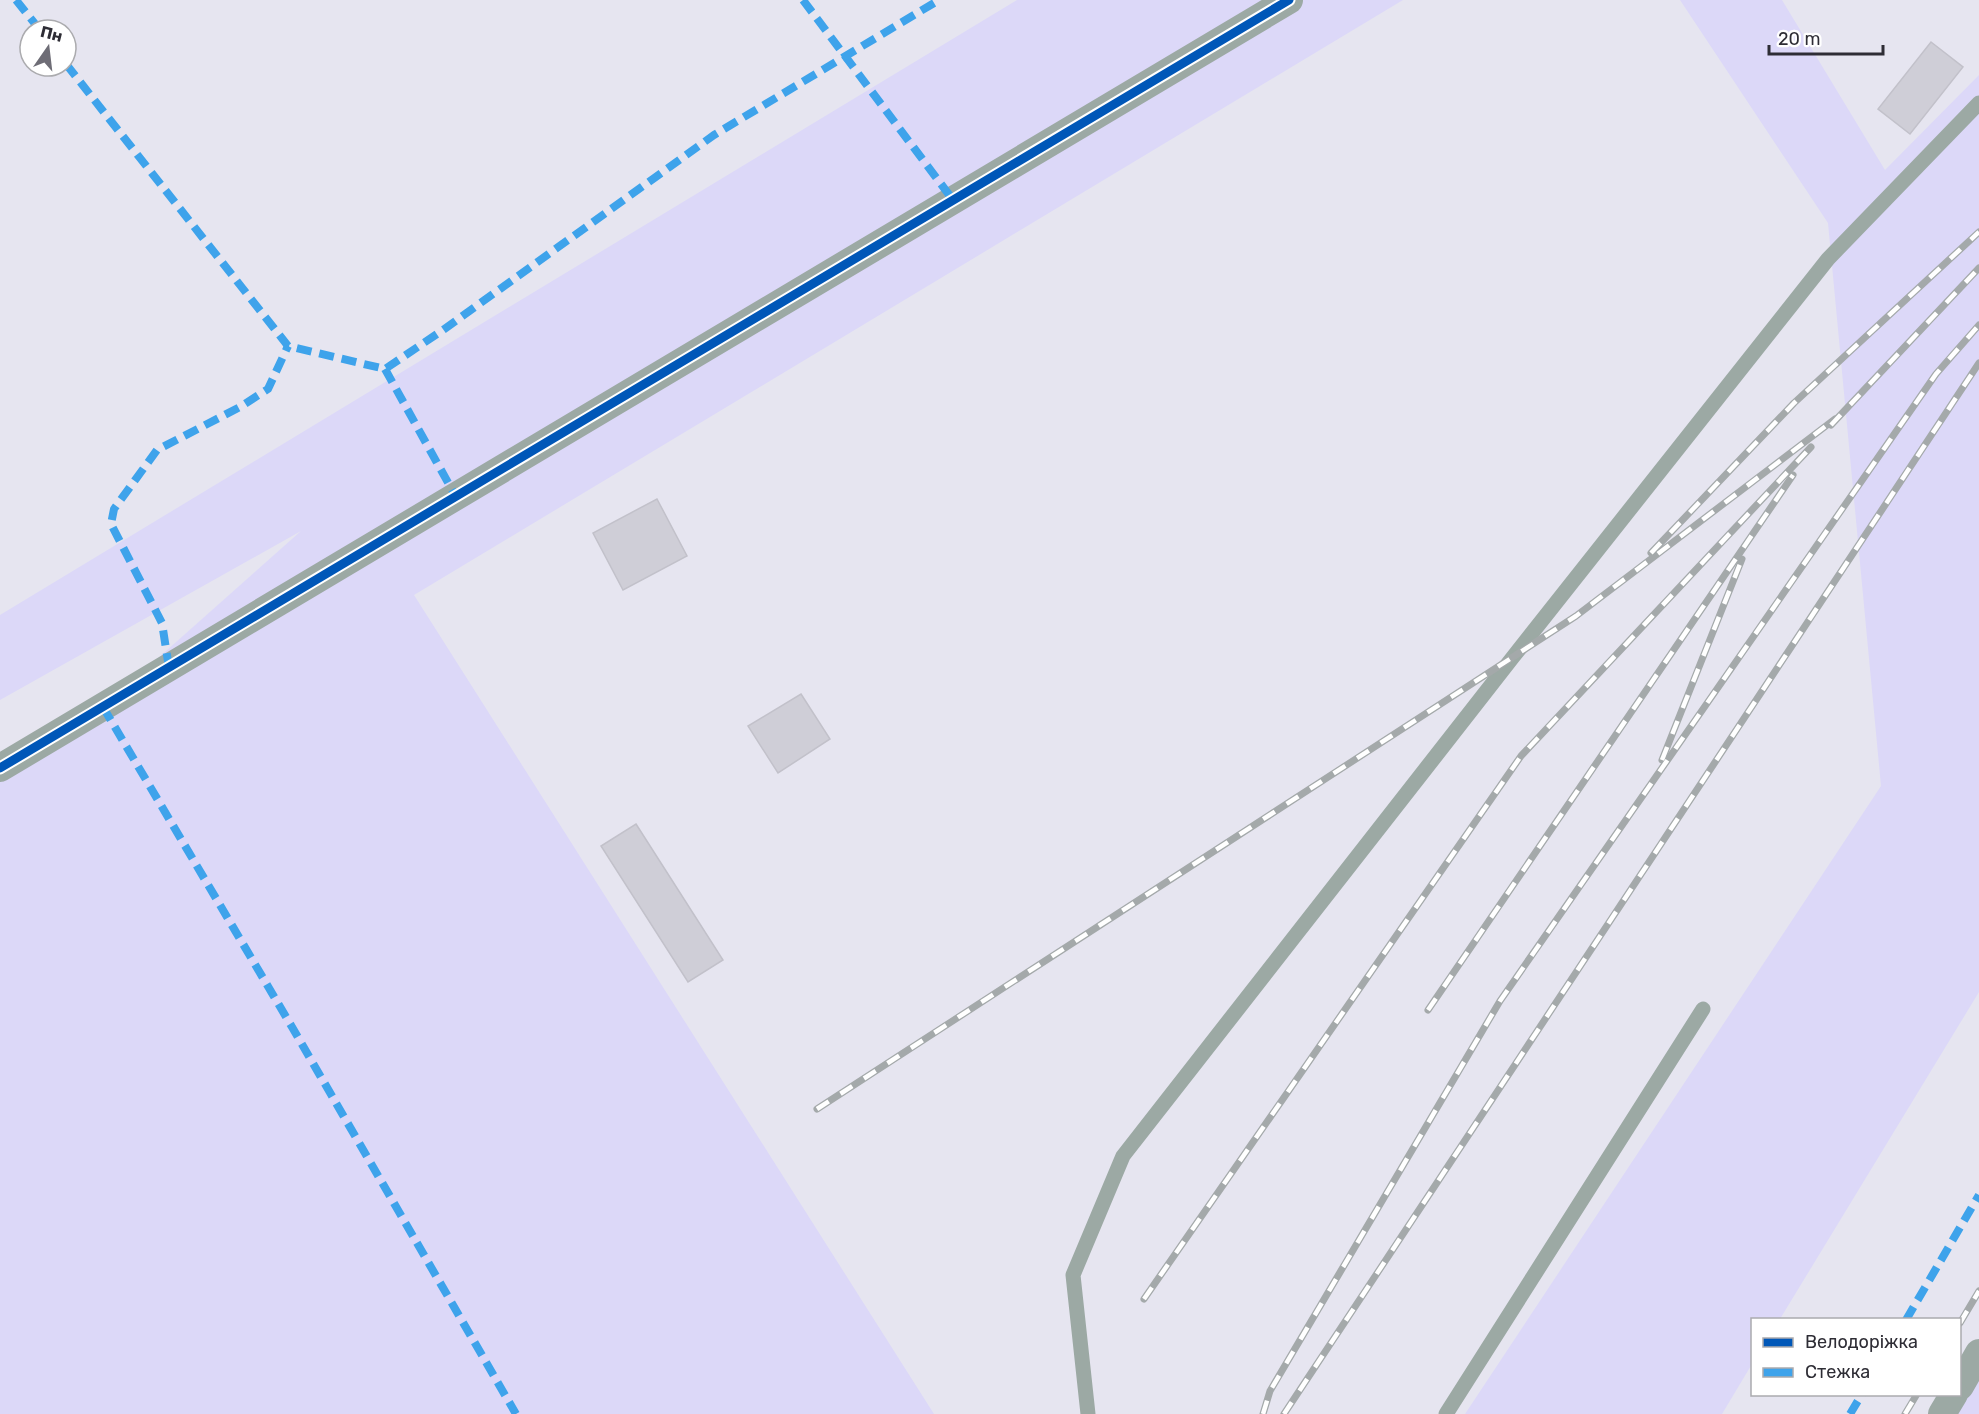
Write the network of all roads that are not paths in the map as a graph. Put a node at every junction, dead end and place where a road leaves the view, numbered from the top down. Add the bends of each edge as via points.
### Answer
1 (1289, 0) edge
2 (1979, 103) edge
3 (0, 768) edge
4 (1703, 1009) dead end
5 (1979, 1353) edge
6 (1961, 1383) edge
7 (1953, 1396) edge
8 (1088, 1414) edge
9 (1446, 1414) edge
10 (1942, 1414) edge

1 - 3 street
2 - 8 lane via 1828,259 1123,1156 1073,1275
4 - 9 lane
5 - 6 street
7 - 10 street

